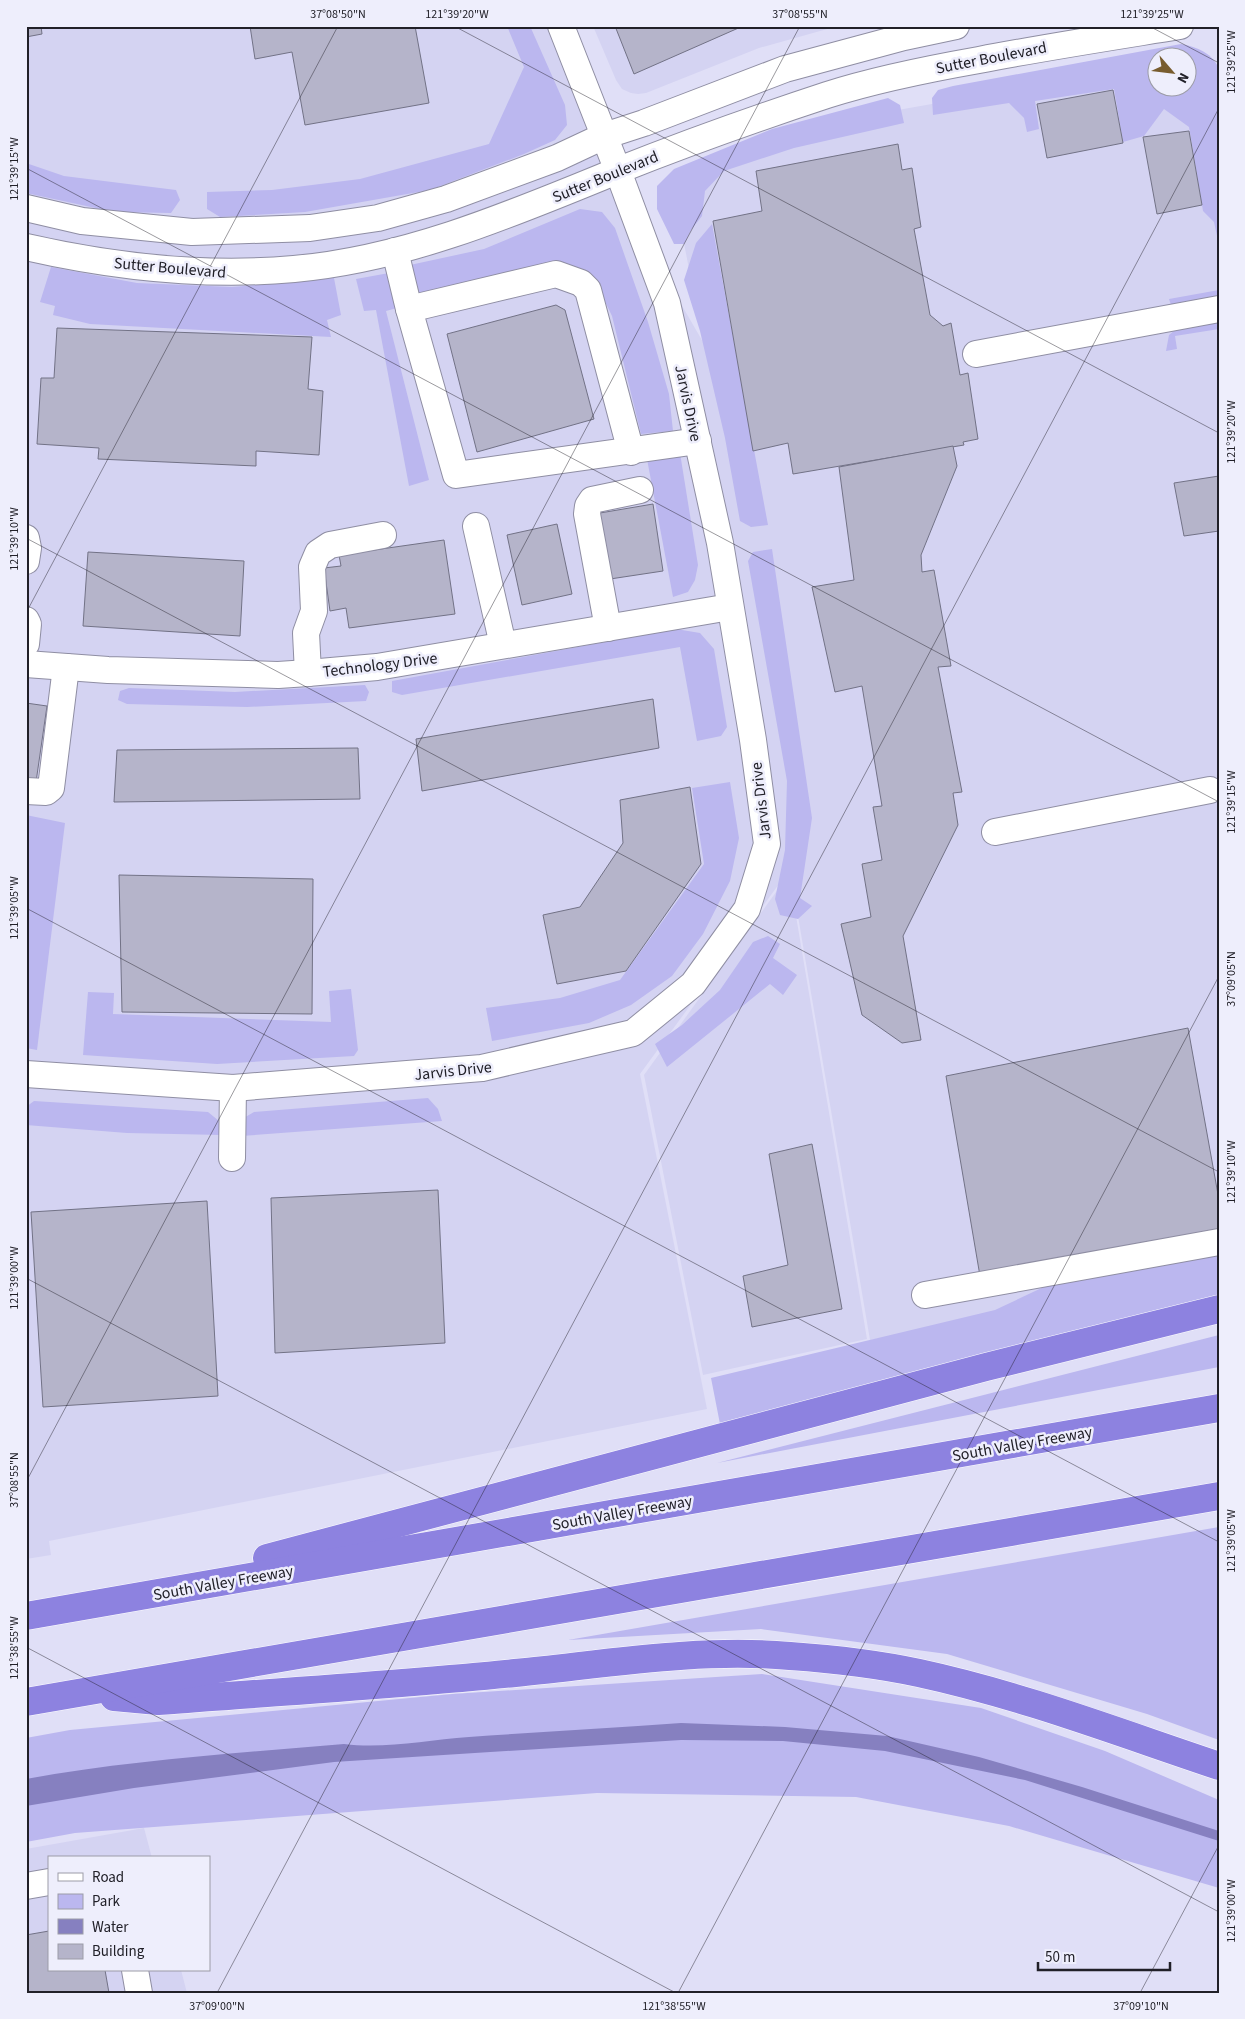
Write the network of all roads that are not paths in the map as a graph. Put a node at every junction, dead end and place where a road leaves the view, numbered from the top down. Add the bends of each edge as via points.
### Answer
1 (561, 26) edge
2 (956, 26) edge
3 (976, 26) edge
4 (1180, 26) edge
5 (904, 37) junction
6 (911, 73) junction
7 (842, 91) junction
8 (604, 136) junction
9 (618, 171) junction
10 (26, 208) edge
11 (26, 247) edge
12 (395, 250) junction
13 (409, 309) junction
14 (1219, 309) edge
15 (976, 354) dead end
16 (698, 441) junction
17 (631, 452) junction
18 (640, 490) dead end
19 (476, 526) dead end
20 (383, 535) dead end
21 (26, 538) edge
22 (26, 561) edge
23 (730, 607) junction
24 (26, 620) edge
25 (608, 628) junction
26 (26, 644) edge
27 (503, 645) junction
28 (26, 664) edge
29 (66, 667) junction
30 (308, 672) junction
31 (26, 791) edge
32 (1214, 791) edge
33 (995, 832) dead end
34 (26, 1074) edge
35 (232, 1088) junction
36 (232, 1158) dead end
37 (1219, 1242) edge
38 (925, 1295) dead end
39 (1219, 1309) edge
40 (1219, 1408) edge
41 (1219, 1496) edge
42 (90, 1605) junction
43 (26, 1616) edge
44 (75, 1694) junction
45 (26, 1702) edge
46 (1219, 1766) edge
47 (48, 1882) edge
48 (26, 1886) edge
49 (135, 1972) edge
50 (139, 1993) edge

1 - 8 street, Jarvis Drive
2 - 5 street
3 - 6 street via 967,39 935,49 925,56
4 - 6 street, Sutter Boulevard via 1056,45
5 - 7 street via 903,50 898,58 891,63 851,73
5 - 8 street via 785,69
6 - 7 street, Sutter Boulevard
7 - 9 street, Sutter Boulevard via 727,129
8 - 9 street, Jarvis Drive
8 - 10 street via 557,158 446,199 378,218 310,228 192,232 82,221
9 - 12 street, Sutter Boulevard via 481,225
9 - 16 street, Jarvis Drive via 667,303
11 - 12 street, Sutter Boulevard via 139,267 197,272 296,269
12 - 13 street
13 - 17 street via 456,476
13 - 17 street via 556,274 581,282 588,290
14 - 15 street
16 - 17 street
16 - 23 street, Jarvis Drive
18 - 25 street via 592,500 586,514
19 - 27 street
20 - 30 street via 330,545 314,559 314,612 306,633
21 - 22 street
23 - 25 street, Technology Drive
23 - 35 street, Jarvis Drive via 767,844 747,909 694,984 633,1033 482,1068
24 - 26 street
25 - 27 street, Technology Drive
27 - 30 street, Technology Drive via 377,667
28 - 29 street, Technology Drive
29 - 30 street, Technology Drive via 278,675
29 - 31 street via 51,788 46,792
32 - 33 street
34 - 35 street, Jarvis Drive
35 - 36 street
37 - 38 street
39 - 42 highway via 986,1367
40 - 42 highway, South Valley Freeway
41 - 44 highway
42 - 43 highway, South Valley Freeway
44 - 45 highway
44 - 46 highway via 158,1701 672,1657 787,1655 876,1665 959,1682
47 - 48 street
49 - 50 street

